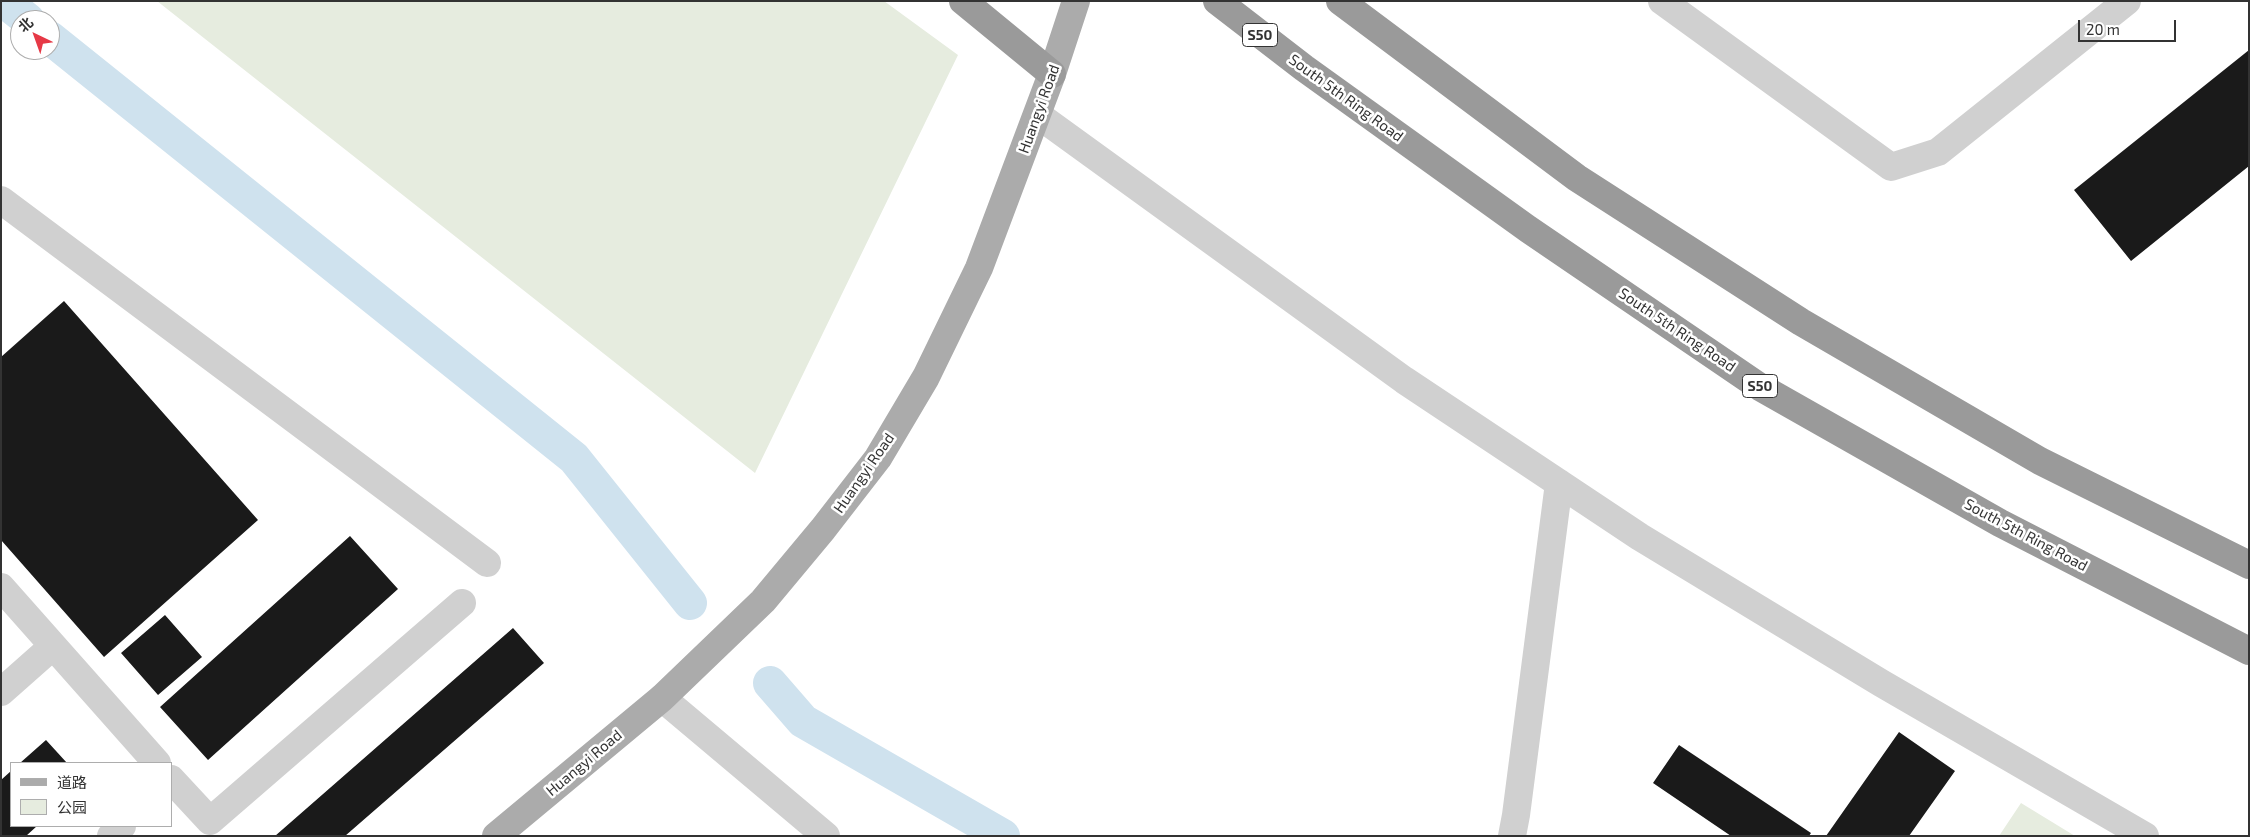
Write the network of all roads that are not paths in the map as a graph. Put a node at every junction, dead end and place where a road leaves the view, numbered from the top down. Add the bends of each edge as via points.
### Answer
1 (962, 1) edge
2 (1076, 1) edge
3 (1217, 1) edge
4 (1340, 1) edge
5 (1662, 1) edge
6 (2127, 1) edge
7 (1052, 74) junction
8 (1038, 115) junction
9 (1, 200) edge
10 (1559, 484) junction
11 (487, 563) dead end
12 (2249, 565) edge
13 (1, 587) edge
14 (462, 602) dead end
15 (53, 646) junction
16 (2249, 651) edge
17 (1, 692) edge
18 (662, 698) junction
19 (156, 762) edge
20 (172, 780) edge
21 (121, 827) edge
22 (111, 836) edge
23 (496, 836) edge
24 (826, 836) edge
25 (1512, 836) edge
26 (2145, 836) edge

1 - 7 highway
2 - 7 main road, Huangyi Road
3 - 16 highway, South 5th Ring Road / S50 via 1304,68 1528,229 1760,387 2000,523
4 - 12 highway via 1577,178 1801,322 2040,461
5 - 6 street via 1891,167 1938,152
7 - 8 main road, Huangyi Road
8 - 10 street via 1404,380
8 - 18 main road, Huangyi Road via 979,268 926,376 878,458 763,601
9 - 11 street
10 - 25 street
10 - 26 street via 1640,537 1873,678
13 - 15 street
14 - 20 street via 210,821
15 - 17 street
15 - 19 street
18 - 23 main road, Huangyi Road
18 - 24 street
21 - 22 street

